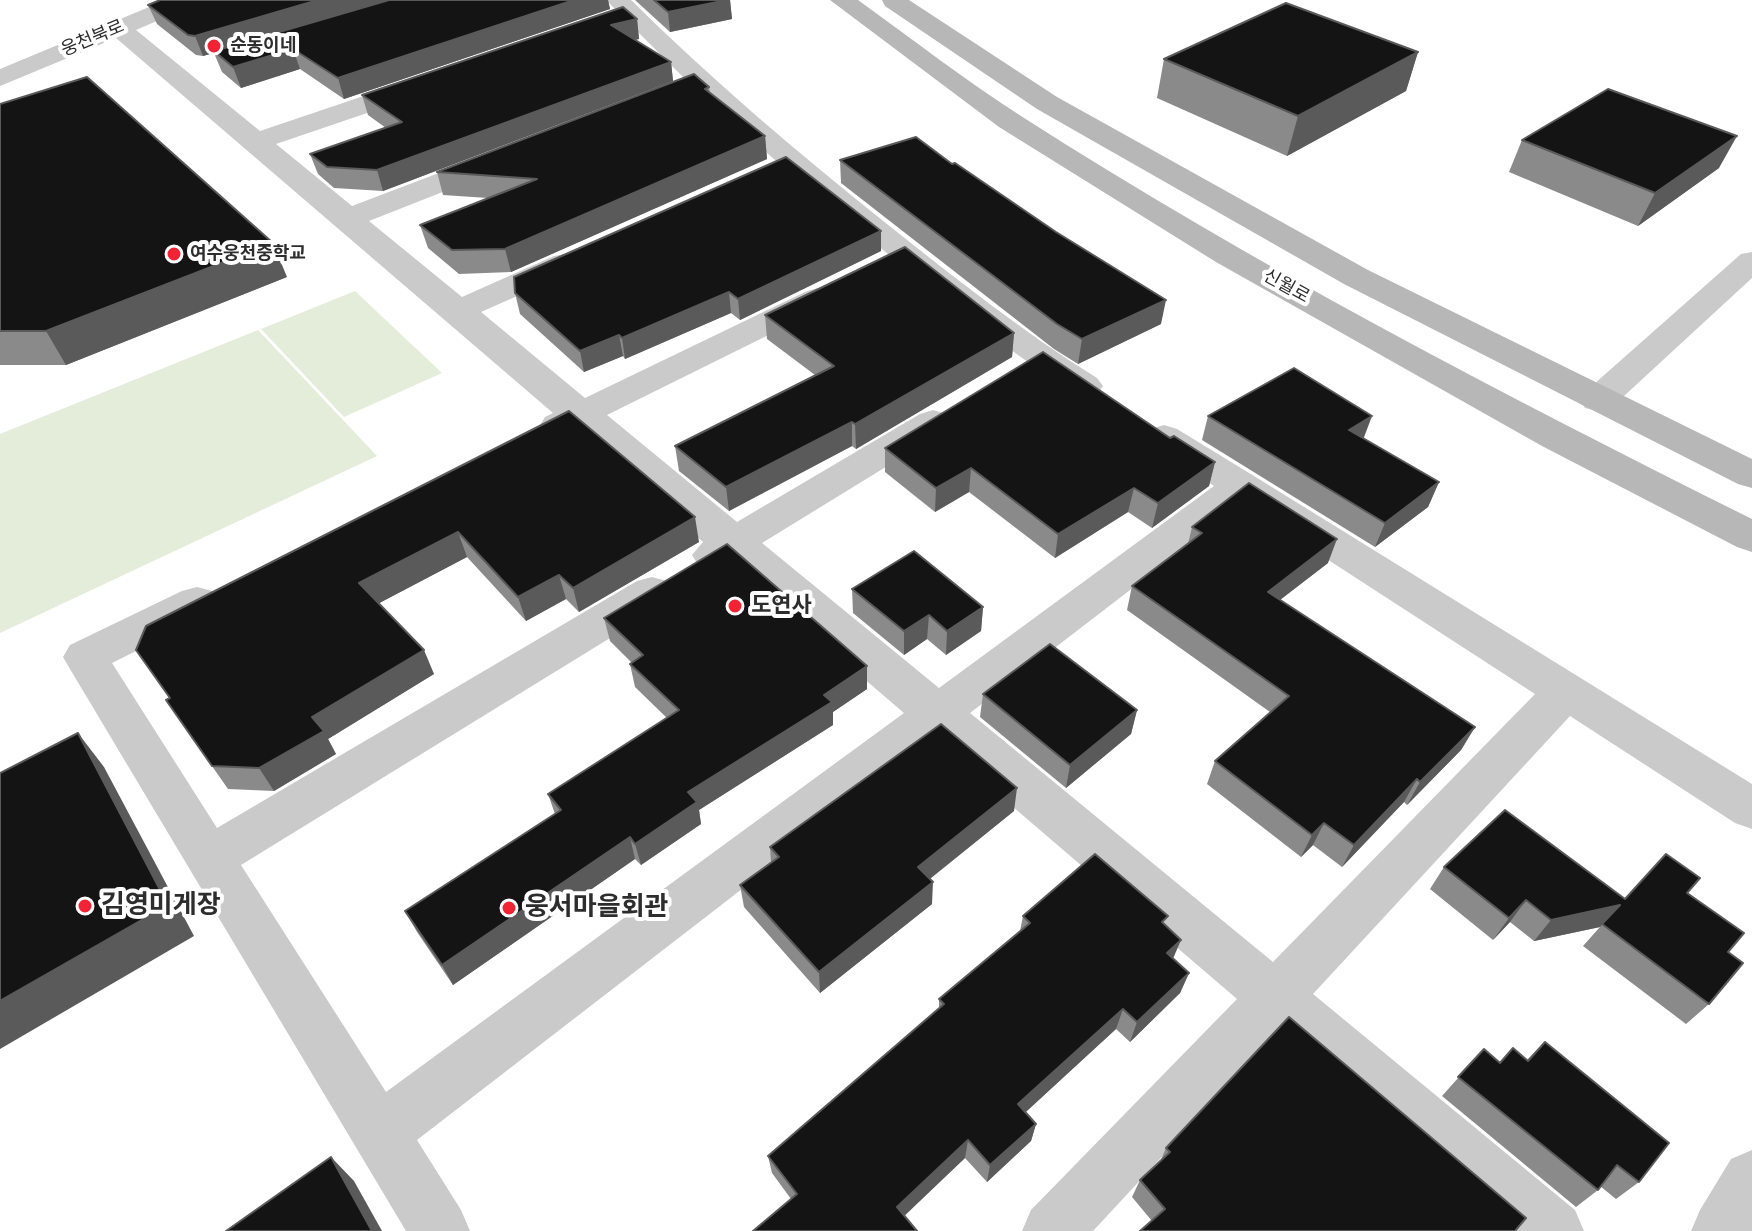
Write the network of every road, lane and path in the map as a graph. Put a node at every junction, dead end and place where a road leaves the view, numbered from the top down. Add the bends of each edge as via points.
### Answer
1 (186, 0) edge
2 (842, 0) edge
3 (892, 0) edge
4 (624, 7) edge
5 (601, 24) edge
6 (119, 28) junction
7 (205, 66) dead end
8 (175, 75) junction
9 (0, 78) edge
10 (435, 80) edge
11 (702, 82) junction
12 (672, 94) edge
13 (255, 142) junction
14 (509, 156) edge
15 (791, 162) junction
16 (762, 175) edge
17 (346, 219) junction
18 (588, 253) edge
19 (1752, 261) edge
20 (877, 269) junction
21 (457, 311) junction
22 (1040, 358) junction
23 (1000, 382) edge
24 (1598, 400) junction
25 (960, 406) edge
26 (581, 414) junction
27 (524, 442) edge
28 (1752, 475) edge
29 (1241, 485) junction
30 (1752, 537) edge
31 (733, 543) junction
32 (227, 588) edge
33 (1566, 691) junction
34 (938, 714) junction
35 (1752, 809) edge
36 (210, 858) junction
37 (1275, 997) junction
38 (379, 1133) junction
39 (1752, 1180) edge
40 (440, 1231) edge
41 (1052, 1231) edge
42 (1554, 1231) edge
43 (1721, 1231) edge

1 - 6 street, 웅천북로
2 - 30 street, 신월로 via 1009,121 1228,255 1556,437
3 - 24 street, 신월로 via 1073,117 1356,277
4 - 5 street
4 - 11 street
6 - 8 street
6 - 9 street, 웅천북로
7 - 8 street
8 - 13 street
10 - 13 street
11 - 12 street
11 - 15 street
13 - 17 street
14 - 17 street
15 - 16 street
15 - 20 street
17 - 21 street
18 - 21 street
19 - 24 street
20 - 22 street
20 - 26 street
21 - 26 street
22 - 23 street
22 - 29 street
24 - 28 street, 신월로
25 - 31 street
26 - 27 street
26 - 31 street
29 - 33 street
29 - 34 street
31 - 34 street
31 - 36 street
32 - 36 street via 85,657
33 - 35 street
33 - 37 street
34 - 37 street
34 - 38 street
36 - 38 street
37 - 41 street
37 - 42 street
38 - 40 street
39 - 43 street

